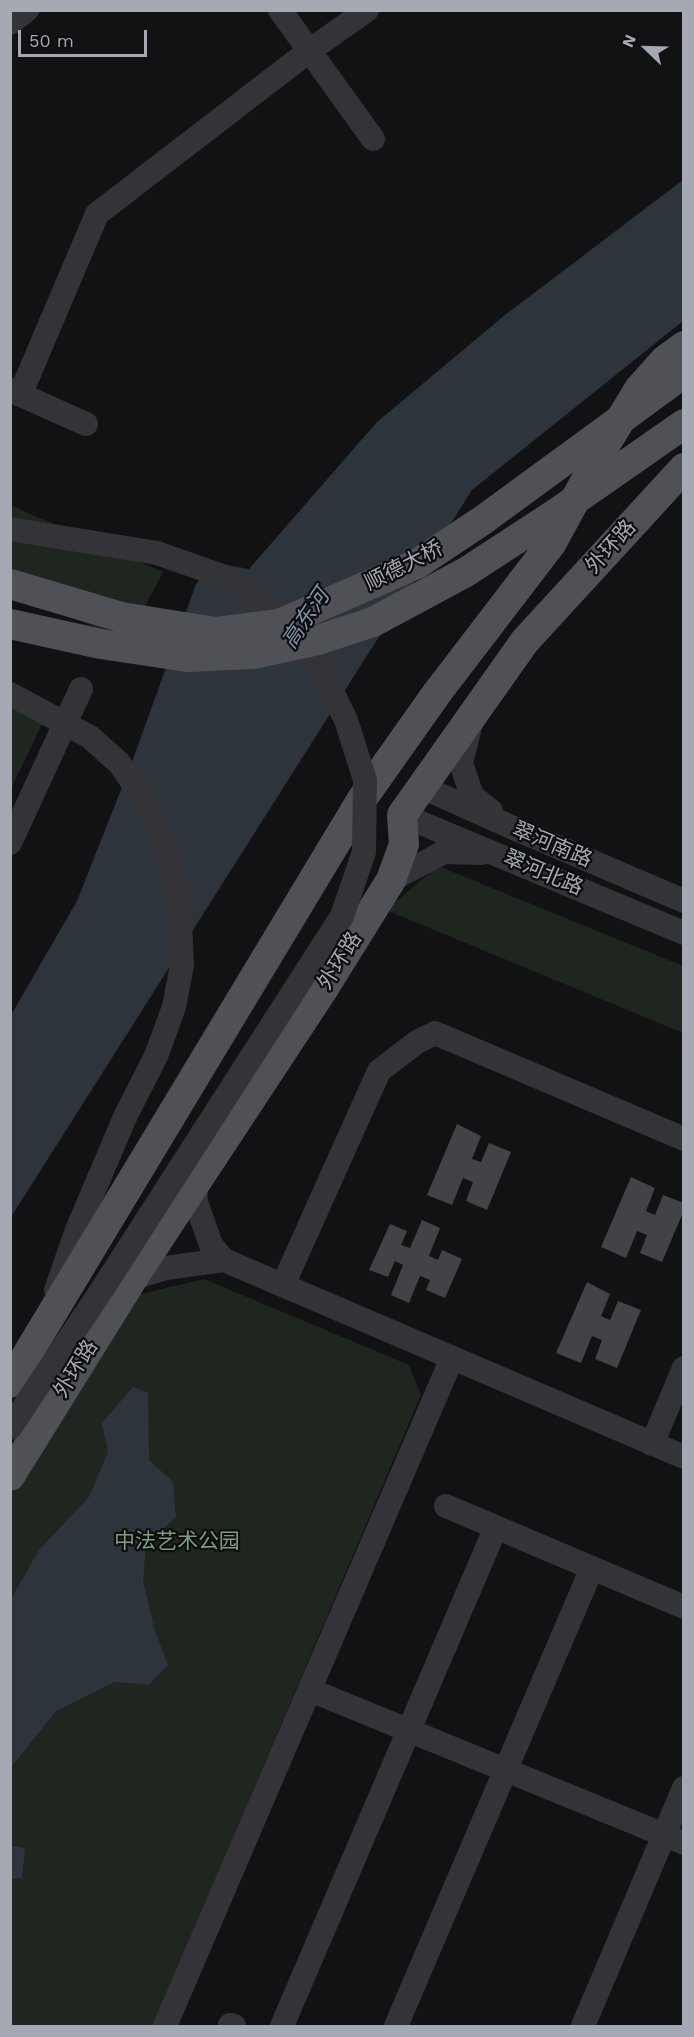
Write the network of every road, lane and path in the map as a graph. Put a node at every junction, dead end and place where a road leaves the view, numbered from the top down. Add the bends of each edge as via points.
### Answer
1 (27, 10) edge
2 (280, 10) edge
3 (367, 10) edge
4 (10, 23) edge
5 (309, 51) junction
6 (374, 140) dead end
7 (684, 346) edge
8 (684, 373) edge
9 (15, 393) edge
10 (86, 424) dead end
11 (684, 424) edge
12 (684, 468) edge
13 (10, 529) edge
14 (10, 584) edge
15 (10, 624) edge
16 (81, 689) dead end
17 (10, 694) edge
18 (472, 716) junction
19 (383, 769) junction
20 (422, 787) junction
21 (362, 799) junction
22 (402, 815) junction
23 (509, 826) junction
24 (10, 843) edge
25 (495, 853) junction
26 (391, 880) junction
27 (684, 901) edge
28 (684, 933) edge
29 (684, 1139) edge
30 (195, 1184) junction
31 (224, 1260) junction
32 (133, 1278) junction
33 (283, 1286) junction
34 (41, 1332) junction
35 (452, 1358) junction
36 (684, 1368) edge
37 (10, 1383) edge
38 (10, 1428) edge
39 (652, 1444) junction
40 (684, 1457) edge
41 (10, 1476) edge
42 (446, 1506) dead end
43 (496, 1527) junction
44 (592, 1568) junction
45 (684, 1607) edge
46 (310, 1689) junction
47 (409, 1730) junction
48 (506, 1770) junction
49 (684, 1788) edge
50 (674, 1839) edge
51 (165, 2026) edge
52 (282, 2026) edge
53 (396, 2026) edge
54 (583, 2026) edge

1 - 4 street
2 - 5 street
3 - 5 street
5 - 6 street
5 - 9 street via 97,214
7 - 19 main road via 665,360 639,389 550,544
8 - 14 main road, 顺德大桥, bridge via 417,564 279,624 216,632 121,617
9 - 10 street
11 - 15 main road, bridge via 466,572 373,622 318,640 253,654 187,657
12 - 18 main road, 外环路 via 525,641
13 - 38 street, bridge via 158,553 231,579 276,613 313,653 346,720 365,780 364,852 342,916
16 - 24 street
17 - 34 street, bridge via 90,737 118,763 142,796 164,843 179,900 182,965 174,1007 156,1056 125,1117 77,1230
18 - 20 main road, 外环路
18 - 23 street via 461,763 468,785 472,796
19 - 20 main road
19 - 21 main road
20 - 22 main road, 外环路
20 - 23 street, 翠河南路
21 - 22 main road
21 - 34 main road
22 - 25 street, 翠河北路
22 - 26 main road, 外环路 via 404,844
23 - 27 street, 翠河南路
25 - 26 street via 444,852
25 - 28 street, 翠河北路
26 - 30 main road, 外环路
29 - 33 street via 435,1033 379,1071
30 - 31 street via 196,1202 207,1235
30 - 32 main road, 外环路
31 - 32 street via 166,1268
31 - 33 street
32 - 41 main road, 外环路
33 - 35 street
34 - 37 main road
35 - 39 street
35 - 46 street
36 - 39 street
39 - 40 street
42 - 43 street
43 - 44 street
43 - 47 street
44 - 45 street
44 - 48 street
46 - 47 street
46 - 51 street
47 - 48 street
47 - 52 street
48 - 50 street
48 - 53 street
49 - 50 street
50 - 54 street

